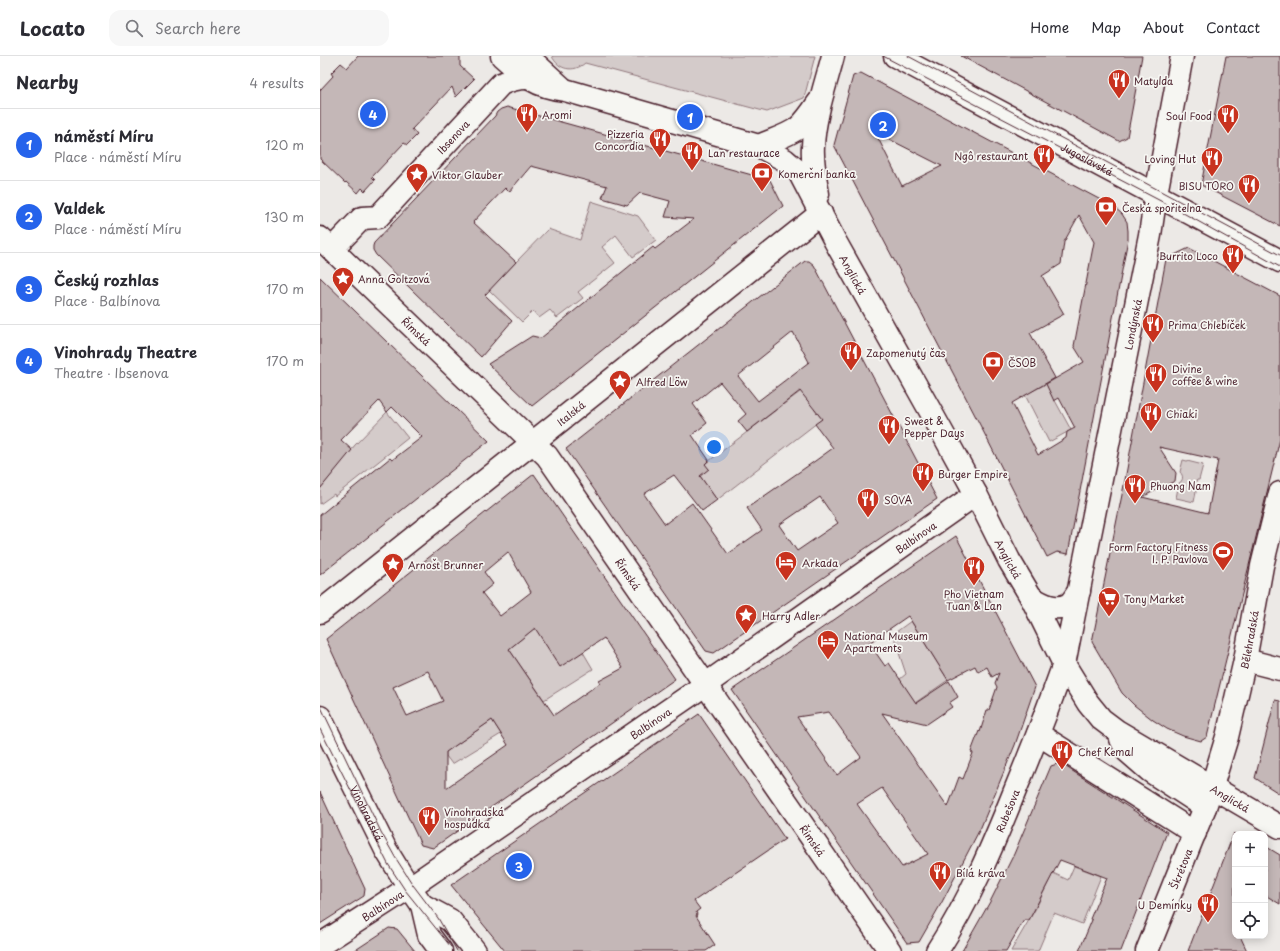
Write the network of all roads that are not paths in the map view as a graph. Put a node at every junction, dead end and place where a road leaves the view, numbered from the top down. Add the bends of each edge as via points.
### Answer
1 (502, 56) edge
2 (527, 56) edge
3 (833, 56) edge
4 (895, 56) edge
5 (1182, 56) edge
6 (526, 78) junction
7 (565, 90) junction
8 (822, 99) junction
9 (759, 146) junction
10 (1156, 194) junction
11 (821, 213) junction
12 (326, 244) edge
13 (1280, 261) edge
14 (533, 442) junction
15 (1280, 493) edge
16 (976, 494) junction
17 (1079, 591) junction
18 (1031, 597) junction
19 (320, 612) edge
20 (1245, 660) junction
21 (1064, 664) junction
22 (1280, 669) edge
23 (705, 684) junction
24 (320, 717) edge
25 (1117, 731) junction
26 (1038, 734) junction
27 (1212, 786) junction
28 (1205, 807) junction
29 (1280, 827) edge
30 (1195, 833) junction
31 (409, 887) junction
32 (422, 905) junction
33 (320, 945) edge
34 (441, 951) edge
35 (475, 951) edge
36 (890, 951) edge
37 (936, 951) edge
38 (1147, 951) edge

1 - 6 street
2 - 7 street
3 - 8 street, Anglická
4 - 10 street, Jugoslávská
5 - 10 street, Londýnská
6 - 7 street, Anglická via 547,87
6 - 12 street, Ibsenova via 509,80 502,84 378,217 362,218
7 - 9 street, Anglická
8 - 9 street via 797,128
8 - 11 street, Anglická via 812,145
9 - 11 street, Anglická via 785,160 799,172
10 - 13 street, Jugoslávská
10 - 17 street, Londýnská
11 - 14 street, Italská
11 - 16 street, Anglická
12 - 14 street, Římská
14 - 19 street, Italská
14 - 23 street, Římská via 547,456
15 - 20 street, Bělehradská via 1262,566
16 - 18 street, Anglická
16 - 23 street, Balbínova
17 - 18 street via 1070,603 1059,608 1045,606
17 - 21 street, Londýnská
18 - 21 street, Anglická
20 - 22 street
20 - 27 street, Bělehradská via 1227,737
21 - 25 street, Anglická via 1088,703
21 - 26 street, Rubešova
23 - 31 street, Balbínova
23 - 36 street, Římská
24 - 31 street, Vinohradská via 378,834
25 - 27 street, Anglická
25 - 28 street via 1127,751 1150,771
26 - 30 street
26 - 37 street, Rubešova via 972,890
27 - 28 street, Škrétova
27 - 29 street, Anglická
28 - 30 street, Škrétova
30 - 38 street, Škrétova
31 - 32 street, Vinohradská
31 - 33 street, Balbínova
32 - 34 street via 429,935
32 - 35 street via 450,920

